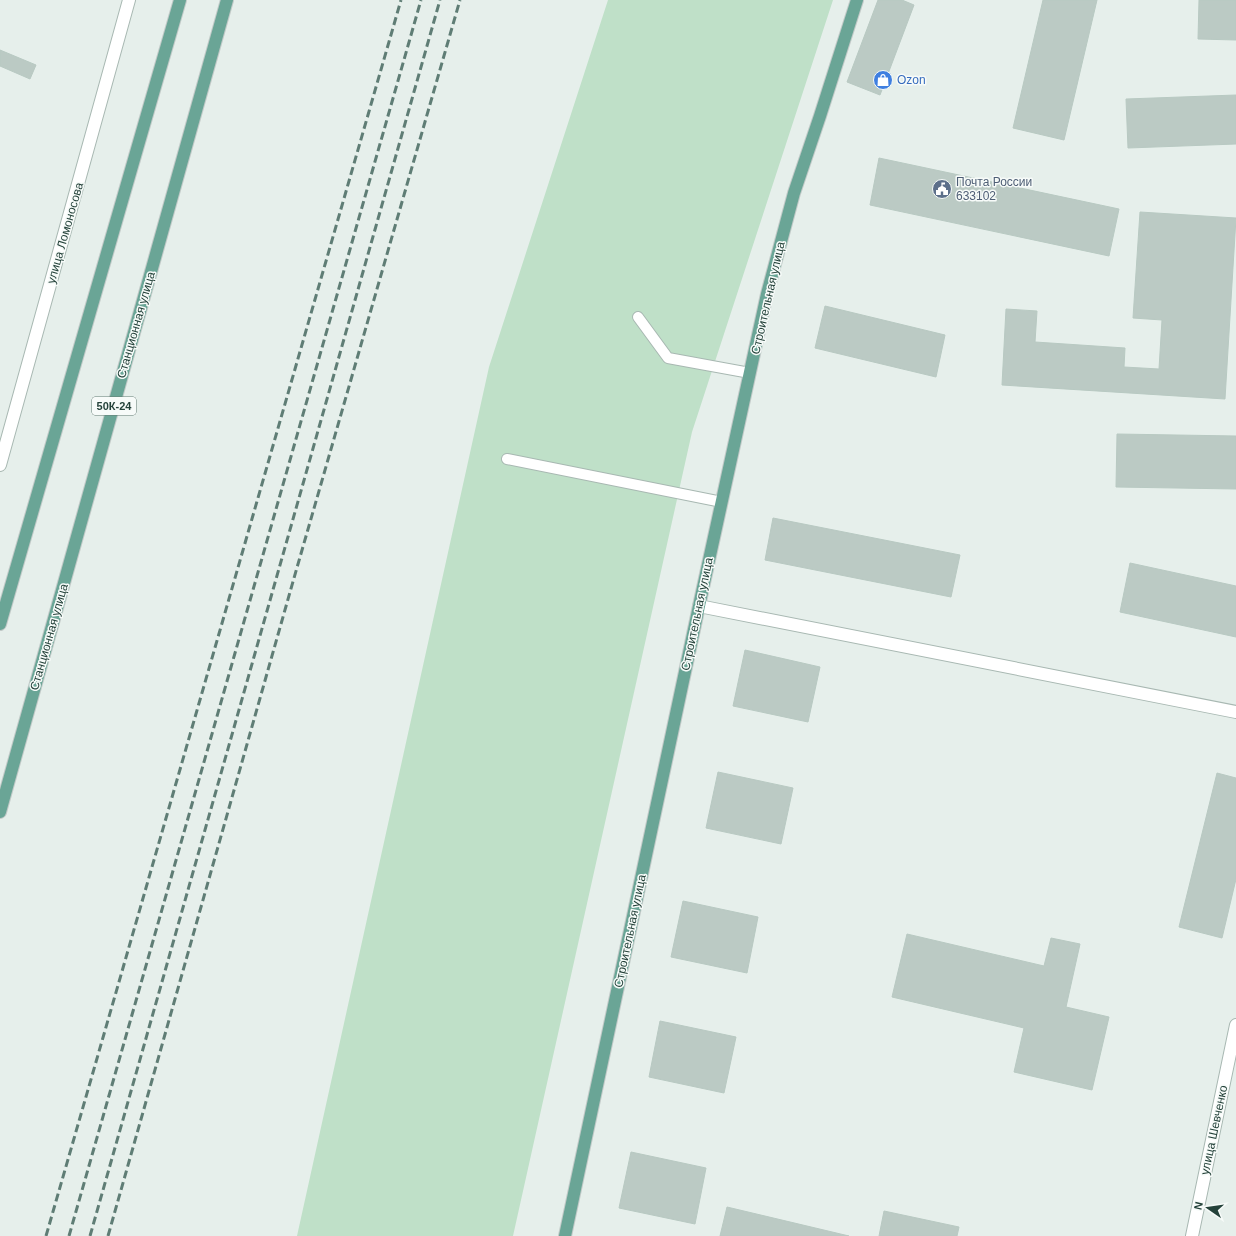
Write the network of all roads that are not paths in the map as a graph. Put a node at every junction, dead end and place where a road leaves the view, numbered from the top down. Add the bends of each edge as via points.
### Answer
1 (129, 0) edge
2 (180, 0) edge
3 (227, 0) edge
4 (858, 0) edge
5 (638, 317) dead end
6 (750, 373) junction
7 (507, 459) dead end
8 (0, 465) edge
9 (722, 502) junction
10 (699, 606) junction
11 (0, 624) edge
12 (1236, 712) edge
13 (0, 812) edge
14 (1236, 1025) edge
15 (1235, 1038) edge
16 (565, 1236) edge
17 (1192, 1236) edge

1 - 8 street, улица Ломоносова
2 - 11 main road
3 - 13 main road, Станционная улица / 50К-24
4 - 6 main road, Строительная улица via 794,193 767,294
5 - 6 lane via 668,358
6 - 9 main road, Строительная улица
7 - 9 lane
9 - 10 main road, Строительная улица
10 - 12 street
10 - 16 main road, Строительная улица
14 - 15 street, улица Шевченко
15 - 17 street, улица Шевченко

